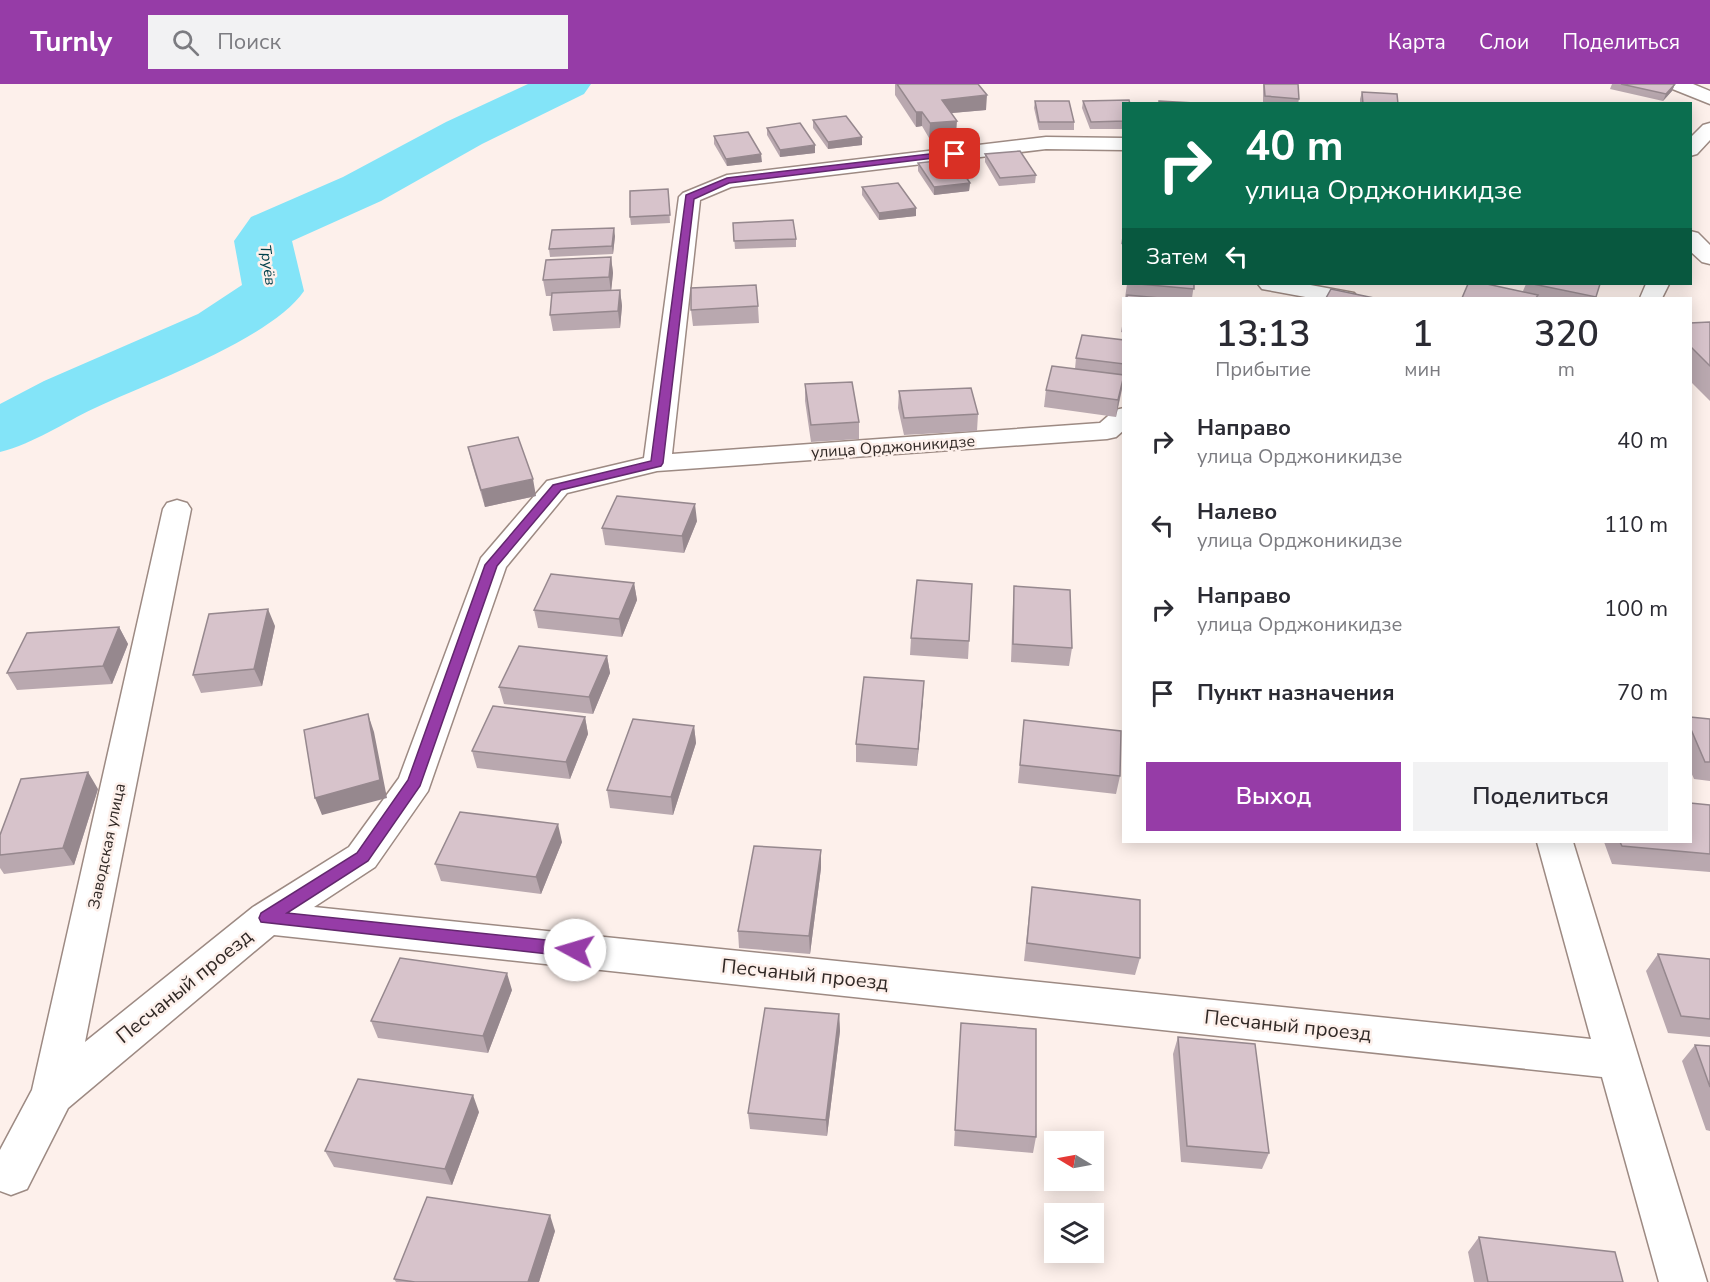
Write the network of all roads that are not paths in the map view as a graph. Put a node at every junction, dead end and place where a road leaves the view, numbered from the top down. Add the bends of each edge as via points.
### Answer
1 (1677, 84) edge
2 (1710, 98) edge
3 (1710, 129) edge
4 (1122, 144) edge
5 (1692, 148) edge
6 (1692, 240) edge
7 (1710, 257) edge
8 (1262, 285) edge
9 (1275, 285) edge
10 (1248, 297) edge
11 (1341, 297) edge
12 (1122, 418) edge
13 (657, 463) junction
14 (177, 508) dead end
15 (1555, 843) edge
16 (267, 918) junction
17 (1618, 1060) junction
18 (53, 1094) junction
19 (4, 1181) edge
20 (1683, 1282) edge

1 - 2 street
3 - 5 street
4 - 13 street via 1046,143 727,181 690,197
6 - 7 street
8 - 10 street
9 - 11 street
12 - 13 street, улица Орджоникидзе via 1107,431
13 - 16 street, улица Орджоникидзе via 557,487 492,565 415,782 362,857
14 - 18 street, Заводская улица
15 - 17 street
16 - 17 street, Песчаный проезд
16 - 18 street, Песчаный проезд
17 - 20 street
18 - 19 street, Заводская улица

